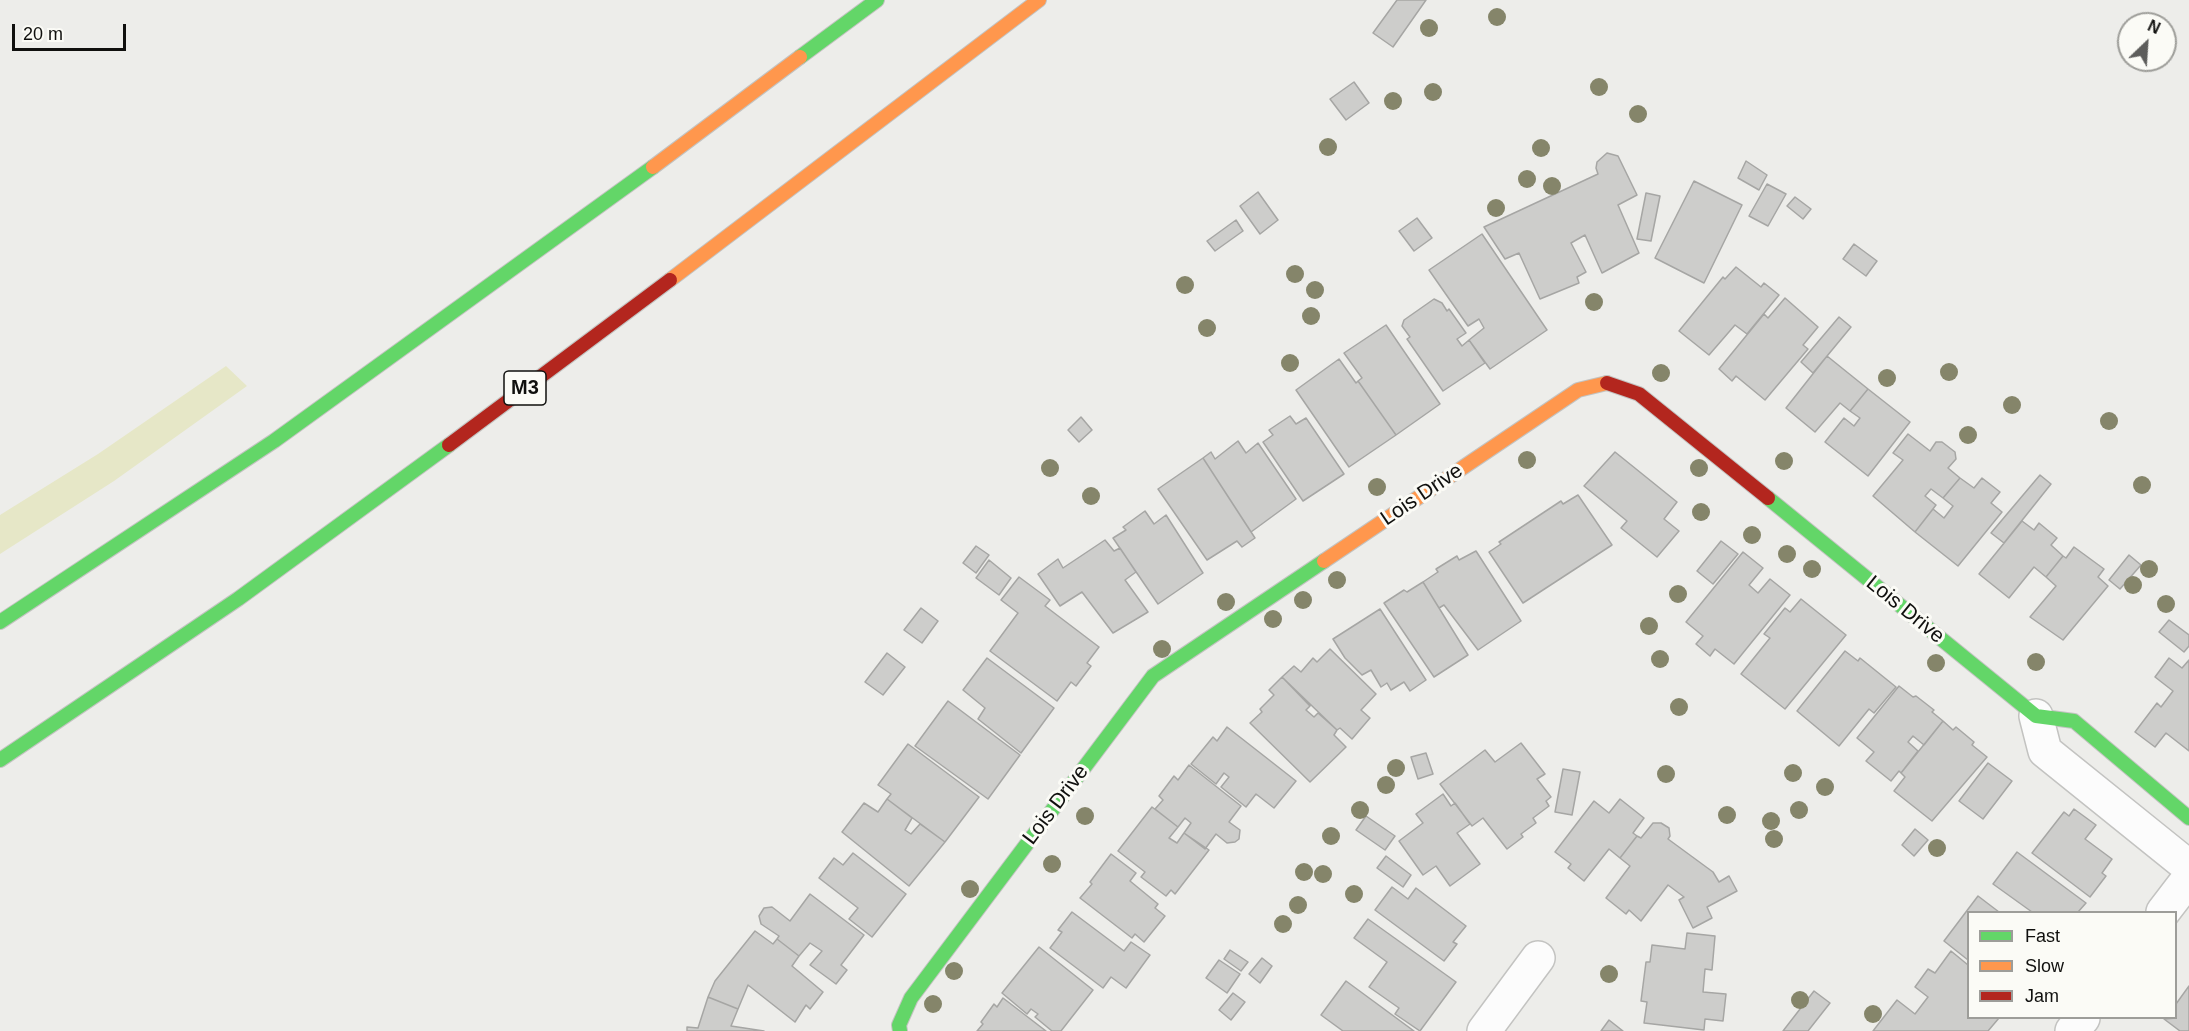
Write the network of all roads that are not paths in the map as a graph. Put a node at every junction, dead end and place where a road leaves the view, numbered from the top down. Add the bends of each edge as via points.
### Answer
1 (877, 0) edge
2 (1039, 0) edge
3 (0, 622) edge
4 (2036, 716) junction
5 (0, 760) edge
6 (2189, 818) edge
7 (2189, 867) edge
8 (2189, 878) edge
9 (2164, 911) edge
10 (1538, 958) dead end
11 (2081, 1019) edge
12 (900, 1031) edge
13 (1484, 1031) edge
14 (2072, 1031) edge

1 - 3 main road via 274,441
2 - 5 main road, M3 via 725,239 238,599
4 - 6 main road via 2074,721
4 - 7 street via 2045,751
4 - 12 main road, Lois Drive via 1639,394 1609,383 1578,390 1153,676 910,998
8 - 9 street
10 - 13 street
11 - 14 street

